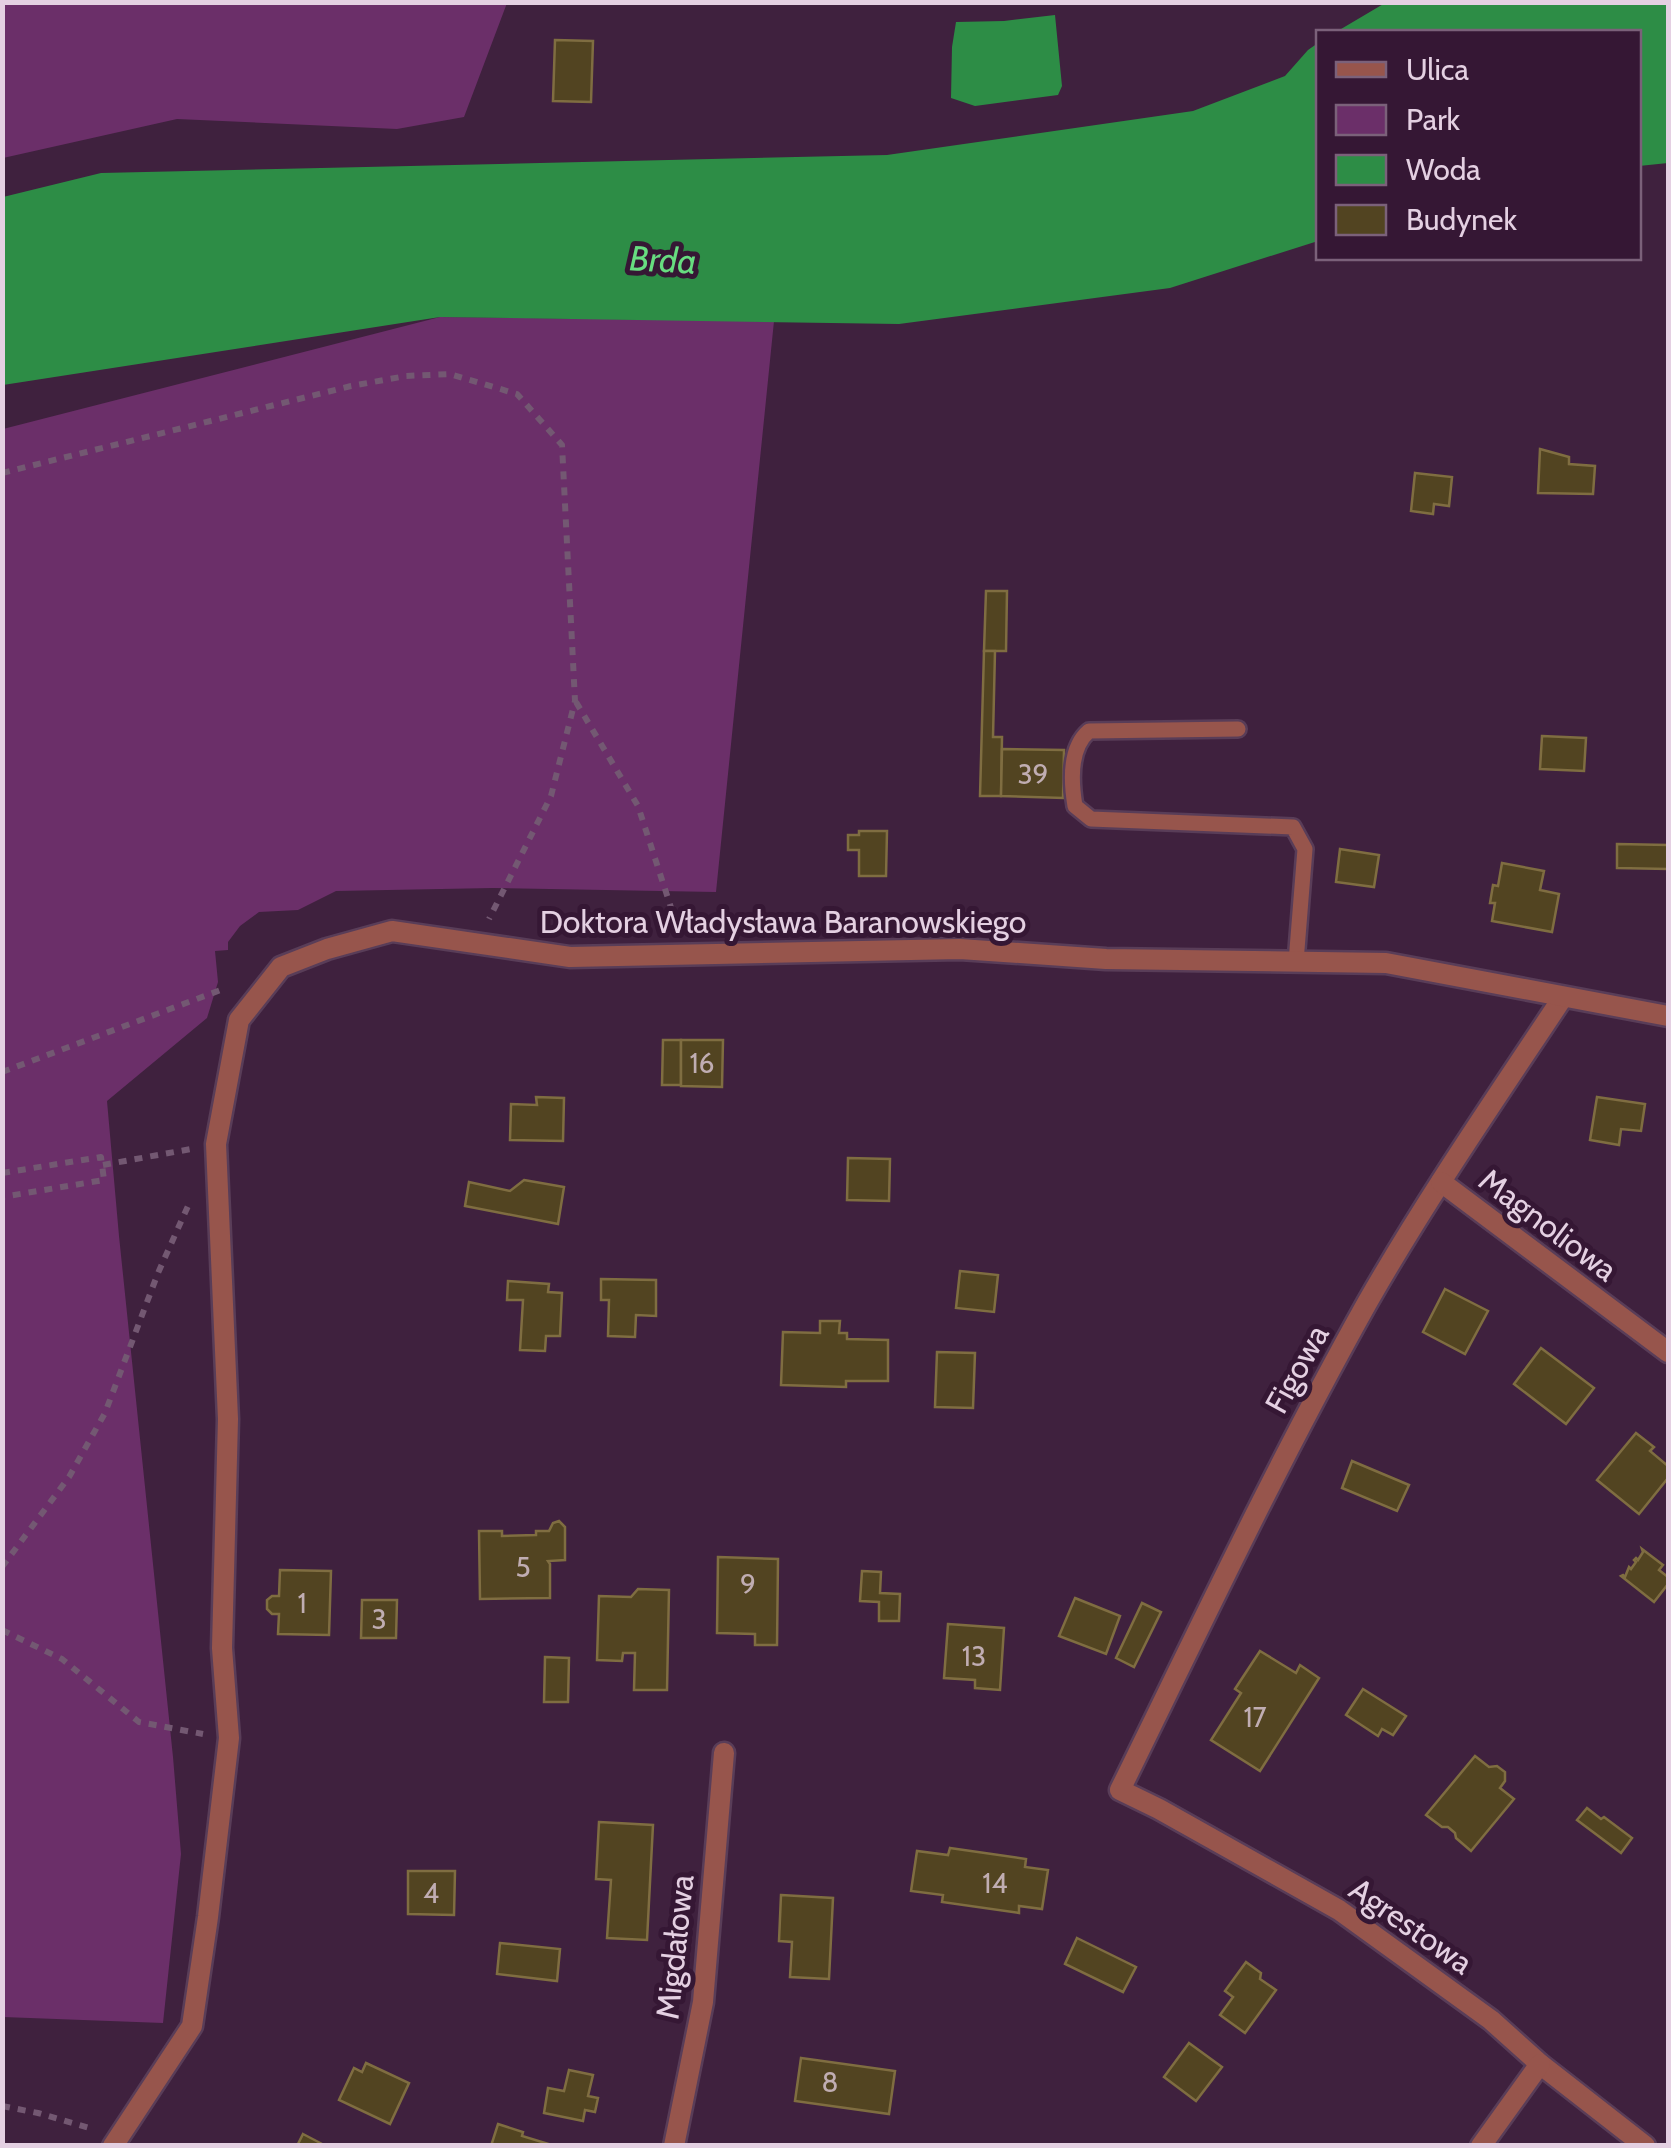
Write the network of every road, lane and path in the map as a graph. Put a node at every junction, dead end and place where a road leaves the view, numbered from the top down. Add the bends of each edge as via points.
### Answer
1 (2, 473) edge
2 (575, 701) junction
3 (1238, 729) dead end
4 (477, 944) junction
5 (687, 956) junction
6 (1296, 962) junction
7 (281, 968) junction
8 (1562, 997) junction
9 (1668, 1016) edge
10 (2, 1072) edge
11 (216, 1144) junction
12 (102, 1165) junction
13 (2, 1173) edge
14 (1440, 1182) junction
15 (194, 1193) dead end
16 (2, 1197) edge
17 (1668, 1352) edge
18 (2, 1567) edge
19 (2, 1630) edge
20 (229, 1738) junction
21 (724, 1753) dead end
22 (1120, 1790) joint
23 (1540, 2064) junction
24 (2, 2106) edge
25 (115, 2141) edge
26 (674, 2146) edge
27 (1480, 2146) edge
28 (1645, 2146) edge

1 - 2 path via 406,376 450,374 517,394 562,445
2 - 4 path via 551,796
2 - 5 path via 638,806
3 - 6 lane via 1088,731 1075,759 1075,806 1092,819 1292,827 1304,849
4 - 5 street, Doktora Władysława Baranowskiego via 570,957
4 - 7 street, Doktora Władysława Baranowskiego via 392,932 326,948
5 - 6 street, Doktora Władysława Baranowskiego via 960,949
6 - 8 street, Doktora Władysława Baranowskiego via 1386,964
7 - 10 path
7 - 11 street, Doktora Władysława Baranowskiego via 239,1020
8 - 9 street, Doktora Władysława Baranowskiego
8 - 14 street, Figowa
11 - 12 path
11 - 20 street, Doktora Władysława Baranowskiego via 228,1419 222,1648
12 - 13 path via 101,1157
12 - 16 path via 104,1180
14 - 17 street, Magnoliowa
14 - 22 street, Figowa via 1297,1430
15 - 18 path via 105,1413 69,1477
19 - 20 path via 62,1659 139,1722
20 - 25 street, Doktora Władysława Baranowskiego via 192,2026
21 - 26 street, Migdałowa via 703,2002
22 - 23 street, Agrestowa via 1339,1910 1491,2020
23 - 27 street
23 - 28 street, Agrestowa
24 - 25 path

